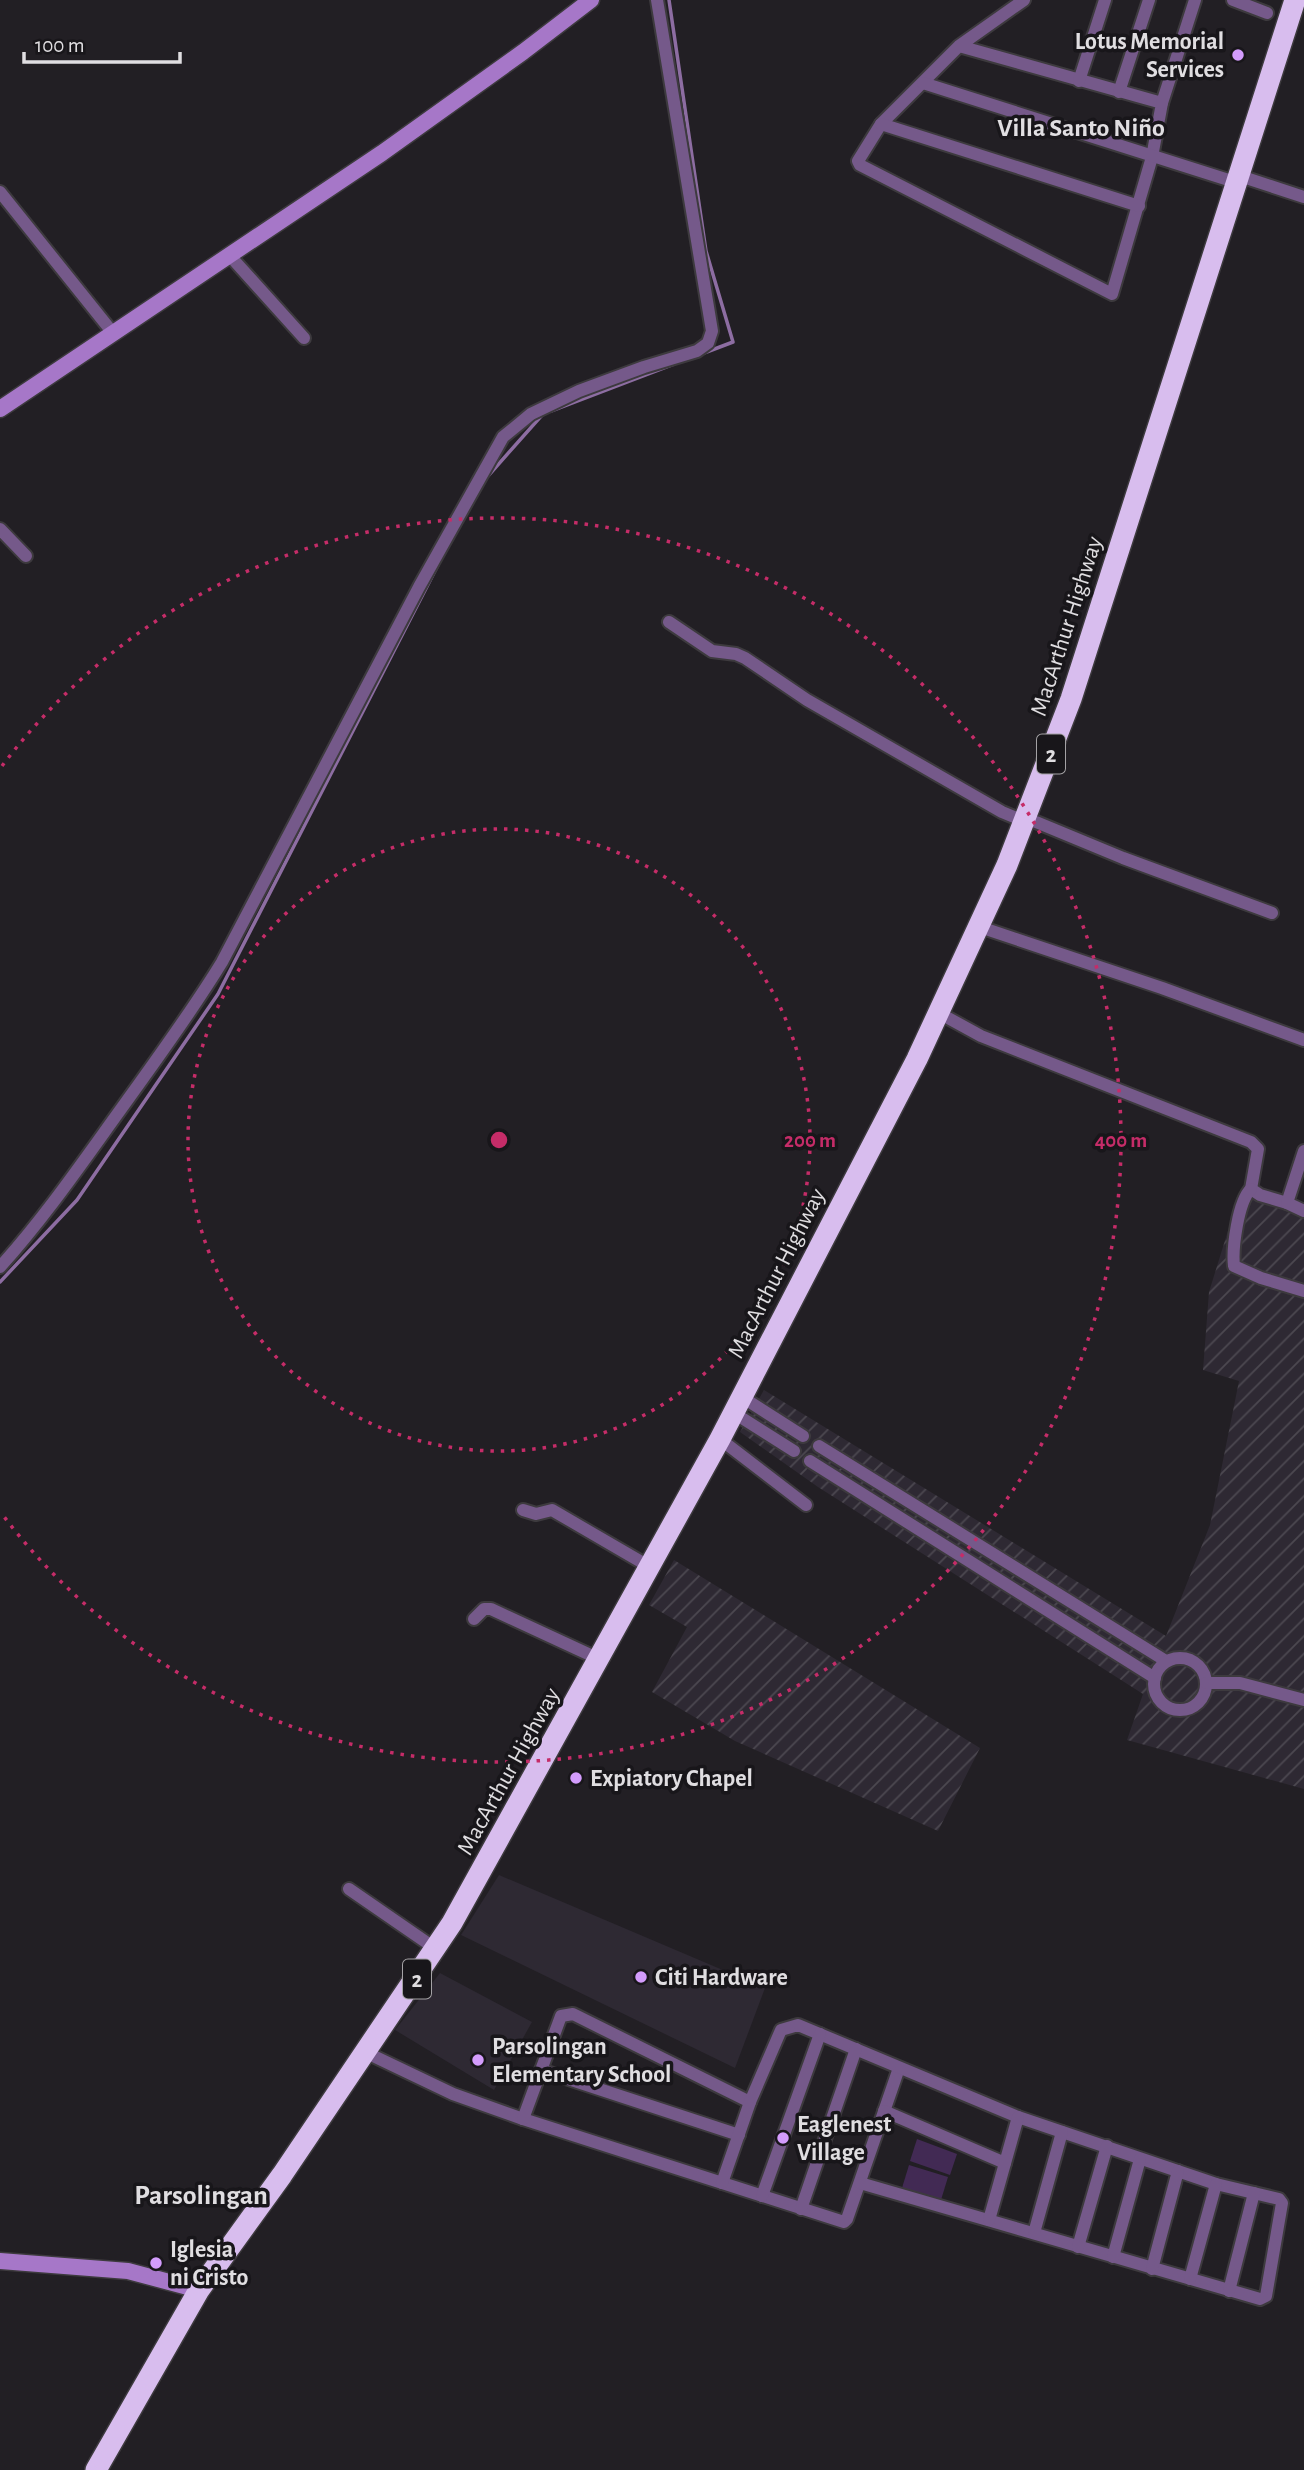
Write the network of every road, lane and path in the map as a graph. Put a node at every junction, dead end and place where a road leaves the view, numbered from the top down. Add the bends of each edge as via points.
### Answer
1 (591, 0) edge
2 (657, 0) edge
3 (1024, 0) edge
4 (1105, 0) edge
5 (1149, 0) edge
6 (1195, 0) edge
7 (1233, 0) edge
8 (1295, 0) edge
9 (1266, 13) dead end
10 (959, 46) junction
11 (1079, 81) junction
12 (923, 83) junction
13 (1119, 92) junction
14 (1162, 103) junction
15 (881, 124) junction
16 (1152, 157) junction
17 (1239, 179) junction
18 (0, 192) edge
19 (1304, 197) edge
20 (1139, 206) junction
21 (231, 257) junction
22 (113, 333) junction
23 (304, 338) dead end
24 (0, 409) edge
25 (0, 529) edge
26 (26, 556) dead end
27 (669, 622) dead end
28 (1026, 821) junction
29 (1272, 913) dead end
30 (980, 927) junction
31 (939, 1013) junction
32 (1304, 1040) edge
33 (1304, 1151) edge
34 (1251, 1189) junction
35 (1287, 1203) junction
36 (1304, 1210) edge
37 (0, 1267) edge
38 (1304, 1291) edge
39 (738, 1405) junction
40 (803, 1436) dead end
41 (720, 1439) junction
42 (819, 1446) dead end
43 (794, 1451) dead end
44 (810, 1461) dead end
45 (908, 1501) junction
46 (806, 1505) dead end
47 (523, 1510) dead end
48 (901, 1518) junction
49 (989, 1552) junction
50 (650, 1567) junction
51 (980, 1568) junction
52 (1072, 1602) junction
53 (474, 1619) dead end
54 (1061, 1619) junction
55 (599, 1659) junction
56 (1166, 1661) junction
57 (1155, 1678) junction
58 (1206, 1683) junction
59 (1304, 1700) edge
60 (349, 1889) dead end
61 (436, 1949) junction
62 (820, 2034) junction
63 (856, 2049) junction
64 (365, 2052) junction
65 (899, 2068) junction
66 (541, 2070) junction
67 (750, 2102) junction
68 (884, 2111) junction
69 (1018, 2118) junction
70 (523, 2119) junction
71 (1062, 2132) junction
72 (738, 2135) junction
73 (1107, 2146) junction
74 (1140, 2159) junction
75 (1005, 2163) junction
76 (1178, 2171) junction
77 (722, 2183) junction
78 (860, 2183) junction
79 (1216, 2184) junction
80 (1254, 2193) junction
81 (762, 2196) junction
82 (801, 2209) junction
83 (989, 2220) junction
84 (1034, 2233) junction
85 (1078, 2247) junction
86 (1113, 2257) junction
87 (0, 2261) edge
88 (1152, 2269) junction
89 (1190, 2280) junction
90 (199, 2290) junction
91 (1228, 2291) junction
92 (96, 2470) edge

1 - 21 street
2 - 37 street via 712,331 709,343 548,405 503,437 215,973 78,1170
3 - 10 street
4 - 11 street
5 - 13 street
6 - 14 street
7 - 9 street
8 - 17 highway, MacArthur Highway / 2
10 - 11 street
10 - 12 street
11 - 13 street
12 - 15 street
12 - 16 street
13 - 14 street
14 - 16 street
15 - 20 street
15 - 20 street via 859,157 860,164 1109,294
16 - 17 street
16 - 20 street
17 - 19 street
17 - 28 highway, MacArthur Highway / 2 via 1071,699
18 - 22 street
21 - 22 street
21 - 23 street
22 - 24 street
25 - 26 street
27 - 28 street via 712,651 745,658 891,749
28 - 29 street via 1036,821
28 - 30 highway, MacArthur Highway / 2
30 - 31 highway, MacArthur Highway / 2
30 - 32 street
31 - 34 street via 981,1036 1251,1142 1258,1149
31 - 39 highway, MacArthur Highway / 2
33 - 35 street
34 - 35 street
34 - 38 street via 1245,1195 1237,1229 1234,1266
35 - 36 street
39 - 40 street
39 - 41 highway, MacArthur Highway / 2
39 - 43 street
41 - 46 street
41 - 50 highway, MacArthur Highway / 2
42 - 45 street
44 - 48 street
45 - 48 street
45 - 49 street
47 - 50 street via 536,1514 552,1510
48 - 51 street
49 - 51 street
49 - 52 street
50 - 55 highway, MacArthur Highway / 2
51 - 54 street
52 - 54 street
52 - 56 street
53 - 55 street via 484,1609 491,1609
54 - 57 street
55 - 61 highway, MacArthur Highway / 2
56 - 57 street
56 - 58 street via 1192,1661 1202,1670
57 - 58 street via 1158,1699 1169,1708 1183,1710 1196,1704
58 - 59 street via 1240,1683
60 - 61 street
61 - 64 highway, MacArthur Highway / 2
62 - 63 street
62 - 67 street via 798,2025 781,2030
62 - 81 street
63 - 65 street
63 - 82 street
64 - 70 street via 453,2094
64 - 90 highway, MacArthur Highway / 2
65 - 68 street
65 - 69 street
66 - 67 street via 561,2016 573,2014
66 - 70 street
66 - 72 street
67 - 72 street
68 - 75 street
68 - 78 street
69 - 71 street
69 - 75 street
70 - 77 street
71 - 73 street
71 - 84 street
72 - 77 street
73 - 74 street
73 - 85 street
74 - 76 street
74 - 86 street
75 - 83 street
76 - 79 street
76 - 88 street
77 - 81 street
78 - 82 street via 844,2222
78 - 83 street
79 - 80 street
79 - 89 street
80 - 91 street
80 - 91 street via 1282,2203 1266,2295 1260,2299
81 - 82 street
83 - 84 street
84 - 85 street
85 - 86 street
86 - 88 street
87 - 90 street via 128,2271
88 - 89 street
89 - 91 street
90 - 92 highway, MacArthur Highway / 2

